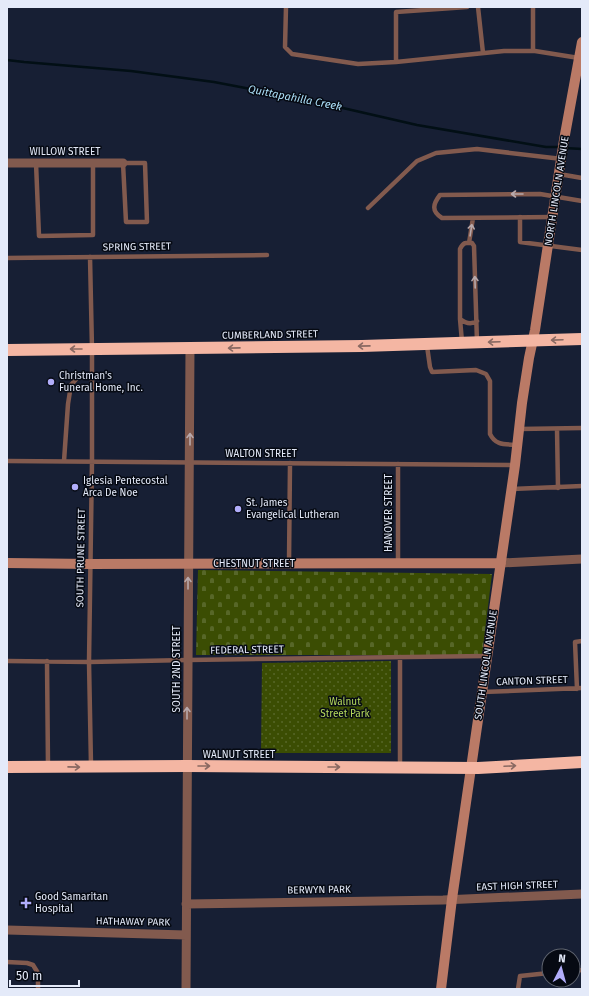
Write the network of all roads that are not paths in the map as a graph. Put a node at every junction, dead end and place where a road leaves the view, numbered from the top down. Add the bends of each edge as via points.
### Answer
1 (286, 7) edge
2 (467, 7) edge
3 (478, 7) edge
4 (533, 7) edge
5 (396, 9) edge
6 (582, 42) edge
7 (533, 51) junction
8 (483, 53) junction
9 (579, 58) junction
10 (396, 62) junction
11 (562, 156) junction
12 (7, 163) edge
13 (36, 163) junction
14 (93, 163) junction
15 (123, 163) junction
16 (559, 174) junction
17 (582, 178) edge
18 (556, 197) junction
19 (582, 201) edge
20 (368, 208) dead end
21 (520, 217) junction
22 (553, 217) junction
23 (473, 218) junction
24 (469, 243) junction
25 (548, 246) junction
26 (582, 250) edge
27 (267, 255) dead end
28 (90, 257) junction
29 (7, 258) edge
30 (460, 319) junction
31 (476, 321) junction
32 (582, 339) edge
33 (533, 341) junction
34 (477, 342) junction
35 (462, 343) junction
36 (427, 344) junction
37 (190, 348) junction
38 (92, 349) junction
39 (7, 350) edge
40 (92, 374) junction
41 (582, 428) edge
42 (519, 429) junction
43 (557, 429) junction
44 (517, 445) junction
45 (64, 461) junction
46 (92, 461) junction
47 (7, 462) edge
48 (189, 462) junction
49 (290, 463) junction
50 (398, 464) junction
51 (515, 465) junction
52 (582, 486) edge
53 (558, 488) junction
54 (511, 490) junction
55 (582, 559) edge
56 (7, 563) edge
57 (398, 563) junction
58 (501, 563) junction
59 (90, 564) junction
60 (188, 564) junction
61 (289, 564) junction
62 (582, 641) edge
63 (487, 656) junction
64 (400, 657) junction
65 (188, 660) junction
66 (7, 661) edge
67 (47, 661) junction
68 (89, 662) junction
69 (580, 689) edge
70 (482, 692) junction
71 (582, 762) edge
72 (48, 766) junction
73 (187, 766) junction
74 (7, 767) edge
75 (90, 767) junction
76 (400, 767) junction
77 (471, 768) junction
78 (582, 894) edge
79 (452, 899) junction
80 (186, 904) junction
81 (7, 930) edge
82 (186, 935) junction
83 (7, 962) edge
84 (541, 974) edge
85 (38, 989) edge
86 (186, 989) edge
87 (441, 989) edge
88 (518, 989) edge

1 - 10 lane via 285,47 292,54 358,64
2 - 5 lane
3 - 8 lane
4 - 7 lane
5 - 10 lane
6 - 9 main road, NORTH LINCOLN AVENUE
7 - 8 lane
7 - 9 lane
8 - 10 lane
9 - 11 main road, NORTH LINCOLN AVENUE
11 - 16 main road, NORTH LINCOLN AVENUE
11 - 20 lane via 477,149 436,153 417,161
12 - 13 street, WILLOW STREET
13 - 14 street, WILLOW STREET
13 - 14 lane via 39,236 93,236
14 - 15 street, WILLOW STREET
15 - 15 lane via 126,222 147,222 145,163
16 - 17 lane
16 - 18 main road, NORTH LINCOLN AVENUE
18 - 19 lane
18 - 22 main road, NORTH LINCOLN AVENUE
18 -> 23 lane via 540,194 440,195 435,201 434,207 442,218
21 - 22 lane
21 - 23 lane
21 - 25 lane via 520,242
22 - 25 main road, NORTH LINCOLN AVENUE
24 -> 23 lane
24 - 30 lane via 462,244 460,249
31 -> 24 lane via 474,246
25 - 26 lane
25 - 33 main road, NORTH LINCOLN AVENUE
27 - 28 lane, SPRING STREET
28 - 29 lane, SPRING STREET
28 - 38 lane, SOUTH PRUNE STREET
30 - 31 lane via 469,323
30 - 35 lane
31 - 34 lane
32 -> 33 highway, CUMBERLAND STREET
33 -> 34 highway, CUMBERLAND STREET
33 - 42 main road, SOUTH LINCOLN AVENUE via 528,358
34 - 35 highway, CUMBERLAND STREET
35 - 36 highway, CUMBERLAND STREET
36 -> 37 highway, CUMBERLAND STREET
36 - 44 lane via 432,372 476,370 486,374 490,381 490,434 498,443
37 - 38 highway, CUMBERLAND STREET
48 -> 37 street, SOUTH 2ND STREET
38 -> 39 highway, CUMBERLAND STREET
38 - 40 lane, SOUTH PRUNE STREET
40 - 45 lane via 78,377 71,385
40 - 46 lane, SOUTH PRUNE STREET
41 - 43 lane
42 - 43 lane
42 - 44 main road, SOUTH LINCOLN AVENUE
43 - 53 lane
44 - 51 main road, SOUTH LINCOLN AVENUE
45 - 46 lane, WALTON STREET
45 - 47 lane, WALTON STREET
46 - 48 lane, WALTON STREET
46 - 59 lane, SOUTH PRUNE STREET
48 - 49 lane, WALTON STREET
48 - 60 street, SOUTH 2ND STREET
49 - 50 lane, WALTON STREET
49 - 61 lane
50 - 51 lane, WALTON STREET
50 - 57 lane, HANOVER STREET
51 - 54 main road, SOUTH LINCOLN AVENUE
52 - 53 lane
53 - 54 lane
54 - 58 main road, SOUTH LINCOLN AVENUE
55 - 58 street
56 - 59 main road, CHESTNUT STREET
57 - 58 main road, CHESTNUT STREET
57 - 61 main road, CHESTNUT STREET
58 - 63 main road, SOUTH LINCOLN AVENUE
59 - 60 main road, CHESTNUT STREET
59 - 68 lane, SOUTH PRUNE STREET
60 - 61 main road, CHESTNUT STREET
65 -> 60 street, SOUTH 2ND STREET
62 - 69 lane via 575,642
63 - 64 lane, FEDERAL STREET
63 - 70 main road, SOUTH LINCOLN AVENUE
64 - 65 lane, FEDERAL STREET
64 - 76 lane
65 - 68 lane, FEDERAL STREET
73 -> 65 street, SOUTH 2ND STREET
66 - 67 lane, FEDERAL STREET
67 - 68 lane, FEDERAL STREET
67 - 72 lane
68 - 75 lane, SOUTH PRUNE STREET
69 - 70 lane, CANTON STREET
70 - 77 main road, SOUTH LINCOLN AVENUE
77 -> 71 highway, WALNUT STREET
72 - 74 highway, WALNUT STREET
72 -> 75 highway, WALNUT STREET
73 - 75 highway, WALNUT STREET
73 -> 76 highway, WALNUT STREET
73 - 80 street, SOUTH 2ND STREET
76 - 77 highway, WALNUT STREET
77 - 79 main road, SOUTH LINCOLN AVENUE
78 - 79 street, EAST HIGH STREET
79 - 80 street, BERWYN PARK
79 - 87 main road, SOUTH LINCOLN AVENUE
80 - 82 street, SOUTH 2ND STREET
81 - 82 street, HATHAWAY PARK
82 - 86 street, SOUTH 2ND STREET
83 - 85 lane via 33,965 38,973
84 - 88 lane via 520,976

